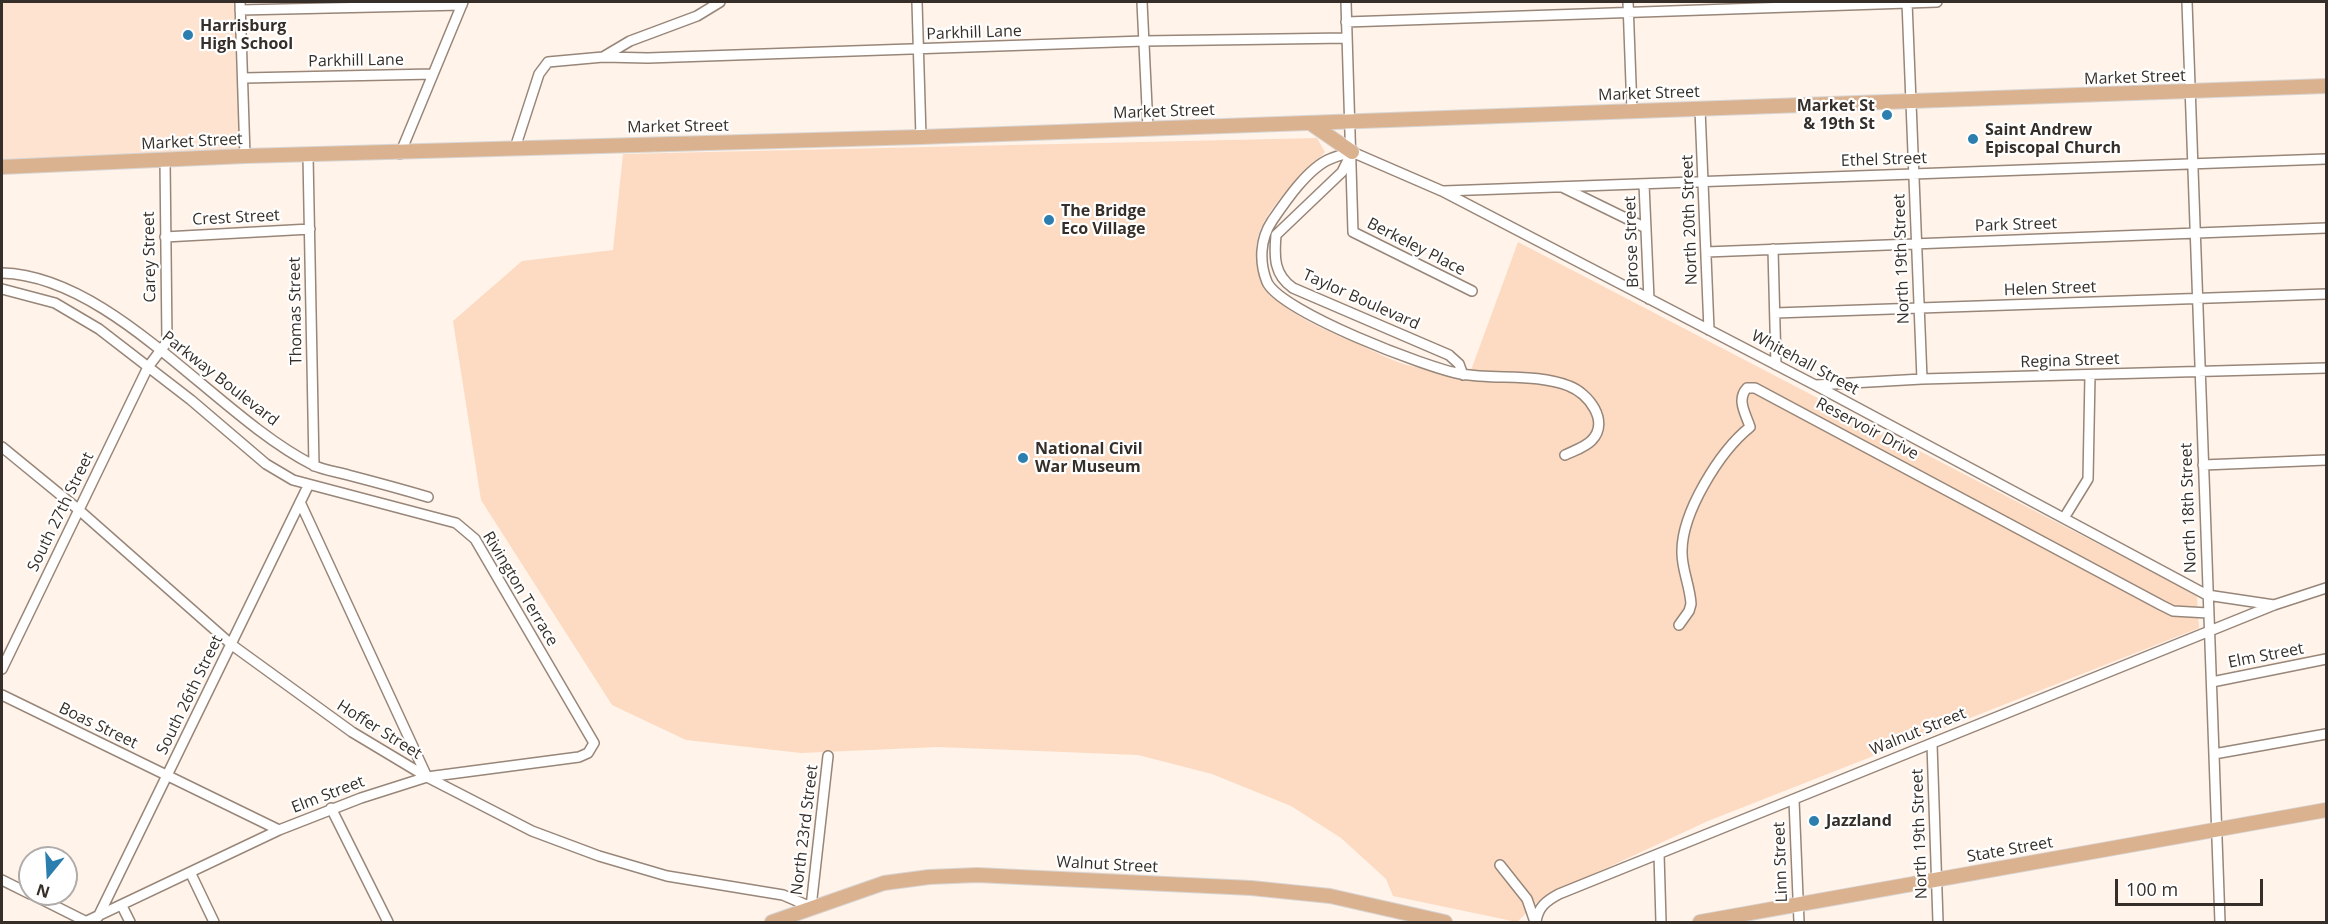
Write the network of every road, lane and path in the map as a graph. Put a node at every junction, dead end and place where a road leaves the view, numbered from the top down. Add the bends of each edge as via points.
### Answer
1 (720, 2) edge
2 (917, 2) edge
3 (1142, 2) edge
4 (1346, 2) edge
5 (1628, 2) edge
6 (1907, 2) edge
7 (1937, 2) edge
8 (2187, 2) edge
9 (463, 3) edge
10 (240, 6) edge
11 (1628, 12) junction
12 (1346, 22) junction
13 (1347, 38) junction
14 (1144, 41) junction
15 (918, 50) junction
16 (603, 57) junction
17 (433, 74) junction
18 (244, 78) junction
19 (2326, 86) edge
20 (2190, 93) junction
21 (1911, 102) junction
22 (1700, 109) junction
23 (1632, 111) junction
24 (1350, 122) junction
25 (1310, 123) junction
26 (1148, 128) junction
27 (921, 137) junction
28 (515, 148) junction
29 (1352, 152) junction
30 (400, 153) junction
31 (245, 156) junction
32 (308, 156) junction
33 (2326, 159) edge
34 (165, 160) junction
35 (2193, 164) junction
36 (2, 166) edge
37 (1914, 174) junction
38 (1703, 182) junction
39 (1644, 184) junction
40 (1561, 186) junction
41 (1442, 191) junction
42 (1646, 228) junction
43 (2326, 228) edge
44 (310, 229) junction
45 (2195, 233) junction
46 (165, 237) junction
47 (1916, 244) junction
48 (1773, 249) junction
49 (1706, 252) junction
50 (2, 273) edge
51 (2, 289) edge
52 (1472, 291) dead end
53 (2326, 294) edge
54 (2198, 298) junction
55 (1649, 299) junction
56 (1919, 309) junction
57 (1775, 314) junction
58 (1709, 330) junction
59 (161, 352) junction
60 (1776, 365) junction
61 (148, 367) junction
62 (2326, 368) edge
63 (2200, 372) junction
64 (1463, 375) junction
65 (2090, 375) junction
66 (1922, 380) junction
67 (1815, 385) junction
68 (2, 447) edge
69 (1565, 455) dead end
70 (2326, 460) edge
71 (2203, 465) junction
72 (314, 466) junction
73 (308, 486) junction
74 (428, 496) dead end
75 (300, 502) junction
76 (79, 510) junction
77 (2064, 518) junction
78 (2326, 588) edge
79 (2207, 595) junction
80 (2274, 605) junction
81 (2208, 613) junction
82 (1679, 625) dead end
83 (2209, 633) junction
84 (232, 645) junction
85 (2326, 659) edge
86 (2, 669) edge
87 (2212, 682) junction
88 (2, 695) edge
89 (2326, 734) edge
90 (594, 743) joint
91 (1932, 744) junction
92 (2214, 754) junction
93 (828, 756) dead end
94 (167, 776) junction
95 (427, 777) junction
96 (1794, 800) junction
97 (331, 808) junction
98 (2326, 810) edge
99 (2217, 829) junction
100 (279, 830) junction
101 (1659, 854) junction
102 (1500, 865) dead end
103 (191, 874) junction
104 (2, 880) edge
105 (1937, 880) junction
106 (18, 888) edge
107 (1798, 905) junction
108 (54, 906) edge
109 (122, 906) junction
110 (811, 907) junction
111 (99, 917) junction
112 (86, 922) edge
113 (130, 922) edge
114 (214, 922) edge
115 (388, 922) edge
116 (772, 922) edge
117 (1445, 922) edge
118 (1535, 922) edge
119 (1661, 922) edge
120 (1700, 922) edge
121 (1799, 922) edge
122 (1938, 922) edge
123 (2220, 922) edge

1 - 16 street
2 - 15 street
3 - 14 street
4 - 12 street
5 - 11 street
6 - 7 street
6 - 11 street
6 - 21 street, North 19th Street
8 - 20 street, North 18th Street
9 - 10 street
9 - 17 street
10 - 18 street
11 - 12 street
11 - 23 street
12 - 13 street
13 - 14 street, Parkhill Lane
13 - 24 street
14 - 15 street, Parkhill Lane
14 - 26 street
15 - 16 street, Parkhill Lane
15 - 27 street
16 - 28 street, Parkhill Lane via 548,62 539,74
17 - 18 street, Parkhill Lane
17 - 30 street
18 - 31 street
19 - 20 main road, Market Street
20 - 21 main road, Market Street
20 - 35 street, North 18th Street
21 - 22 main road, Market Street
21 - 37 street, North 19th Street
22 - 23 main road, Market Street
22 - 38 street, North 20th Street
23 - 24 main road, Market Street
24 - 25 main road, Market Street
24 - 29 street
25 - 26 main road, Market Street
25 - 29 main road
26 - 27 main road, Market Street
27 - 28 main road, Market Street
28 - 30 main road, Market Street
29 - 41 street, Whitehall Street
29 - 52 street, Berkeley Place via 1353,232
29 - 64 street, Taylor Boulevard via 1342,171 1276,236 1275,264 1282,281 1449,355 1459,364
29 - 64 street, Taylor Boulevard via 1329,159 1301,183 1267,229 1261,254 1268,284 1290,303 1334,326 1416,361
30 - 32 main road, Market Street
31 - 32 main road, Market Street
31 - 34 main road, Market Street
32 - 44 street, Thomas Street
33 - 35 street, Ethel Street
34 - 36 main road, Market Street
34 - 46 street, Carey Street
35 - 37 street, Ethel Street
35 - 45 street, North 18th Street
37 - 38 street, Ethel Street
37 - 47 street, North 19th Street
38 - 39 street, Ethel Street
38 - 49 street, North 20th Street
39 - 40 street, Ethel Street
39 - 42 street, Brose Street
40 - 41 street, Ethel Street
40 - 42 street
41 - 55 street, Whitehall Street
42 - 55 street, Brose Street
43 - 45 street, Park Street
44 - 46 street, Crest Street
44 - 72 street, Thomas Street
45 - 47 street, Park Street
45 - 54 street, North 18th Street
46 - 59 street, Carey Street via 167,342
47 - 48 street, Park Street
47 - 56 street, North 19th Street
48 - 49 street, Park Street
48 - 57 street
49 - 58 street, North 20th Street
50 - 59 street, Parkway Boulevard via 32,277 83,297
51 - 61 street via 25,293 63,308 99,329
53 - 54 street, Helen Street
54 - 56 street, Helen Street
54 - 63 street, North 18th Street
55 - 58 street, Whitehall Street
56 - 57 street, Helen Street
56 - 66 street, North 19th Street
57 - 60 street
58 - 60 street, Whitehall Street
59 - 61 street, South 27th Street
59 - 72 street, Parkway Boulevard via 269,437
60 - 67 street, Whitehall Street
61 - 73 street via 266,464
61 - 76 street, South 27th Street
62 - 63 street, Regina Street
63 - 65 street, Regina Street
63 - 71 street, North 18th Street
64 - 69 street, Taylor Boulevard via 1544,380 1585,395 1597,411 1597,428 1593,439
65 - 66 street, Regina Street
65 - 77 street via 2088,479
66 - 67 street, Regina Street
67 - 77 street, Whitehall Street
68 - 76 street, Hoffer Street
70 - 71 street
71 - 79 street, North 18th Street
72 - 74 street, Parkway Boulevard
73 - 75 street, South 26th Street
73 - 90 street, Rivington Terrace via 456,523 465,529 475,539
75 - 84 street, South 26th Street
75 - 95 street
76 - 84 street, Hoffer Street
76 - 86 street, South 27th Street
77 - 79 street, Whitehall Street
78 - 80 street, Walnut Street
79 - 80 street, Whitehall Street
79 - 81 street, North 18th Street
80 - 83 street, Walnut Street
81 - 82 street, Reservoir Drive via 2174,611 2161,605 1755,388 1747,388 1741,403 1750,427 1735,439 1700,493 1685,532 1682,553 1690,604
81 - 83 street, North 18th Street
83 - 87 street, North 18th Street
83 - 91 street, Walnut Street
84 - 94 street, South 26th Street
84 - 95 street, Hoffer Street via 352,732
85 - 87 street, Elm Street
87 - 92 street, North 18th Street
88 - 94 street, Boas Street
89 - 92 street
90 - 95 street, Elm Street via 588,753 579,757
91 - 96 street, Walnut Street
91 - 105 street, North 19th Street
92 - 99 street, North 18th Street
93 - 110 street, North 23rd Street
94 - 100 street, Boas Street
94 - 111 street, South 26th Street
95 - 97 street, Elm Street
95 - 110 street, Hoffer Street via 532,831 599,856 667,876 783,895
96 - 101 street, Walnut Street
96 - 107 street, Linn Street
97 - 100 street, Elm Street
97 - 115 street
98 - 99 main road, State Street
99 - 105 main road, State Street
99 - 123 street, North 18th Street
100 - 103 street, Elm Street
101 - 118 street, Walnut Street via 1559,894 1545,902
101 - 119 street
102 - 118 street via 1527,898
103 - 109 street, Elm Street
103 - 114 street
104 - 106 street
105 - 107 main road, State Street
105 - 122 street, North 19th Street
107 - 120 main road, State Street
107 - 121 street, Linn Street
108 - 112 street
109 - 111 street, Elm Street
109 - 113 street
110 - 116 main road, Walnut Street
110 - 117 main road, Walnut Street via 884,883 977,875 1251,888 1330,896
111 - 112 street, Elm Street

